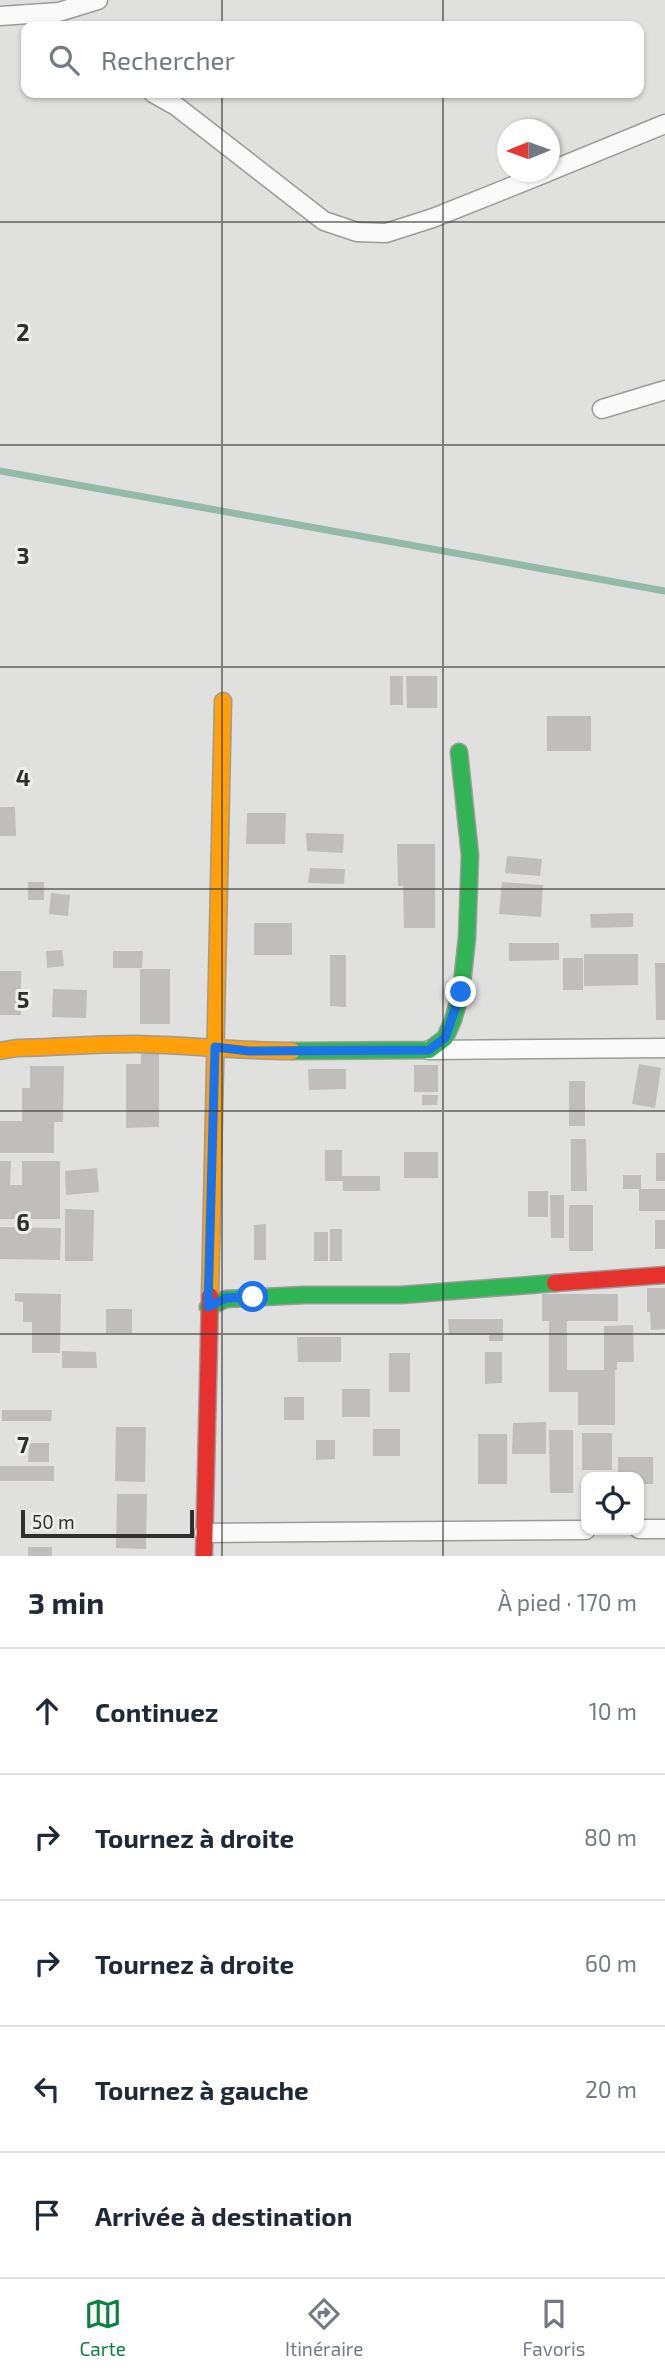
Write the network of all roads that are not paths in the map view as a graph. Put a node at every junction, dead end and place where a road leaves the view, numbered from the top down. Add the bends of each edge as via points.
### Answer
1 (98, 0) edge
2 (6, 15) edge
3 (162, 98) edge
4 (665, 124) edge
5 (560, 167) edge
6 (521, 182) edge
7 (665, 390) edge
8 (602, 409) dead end
9 (223, 701) dead end
10 (459, 752) dead end
11 (215, 1047) junction
12 (665, 1048) edge
13 (429, 1050) junction
14 (0, 1051) edge
15 (665, 1275) edge
16 (208, 1307) junction
17 (644, 1529) edge
18 (665, 1529) edge
19 (581, 1530) edge
20 (204, 1533) junction
21 (204, 1556) edge

1 - 2 street via 59,12
3 - 6 street via 324,221 356,232 386,233 410,226
4 - 5 street
7 - 8 street
9 - 11 street
10 - 13 street via 470,855 467,938 453,1020 445,1038
11 - 13 street via 249,1051
11 - 14 street via 134,1044
11 - 16 street
12 - 13 street
15 - 16 street via 401,1296 226,1298
16 - 20 street
17 - 18 street
19 - 20 street
20 - 21 street

